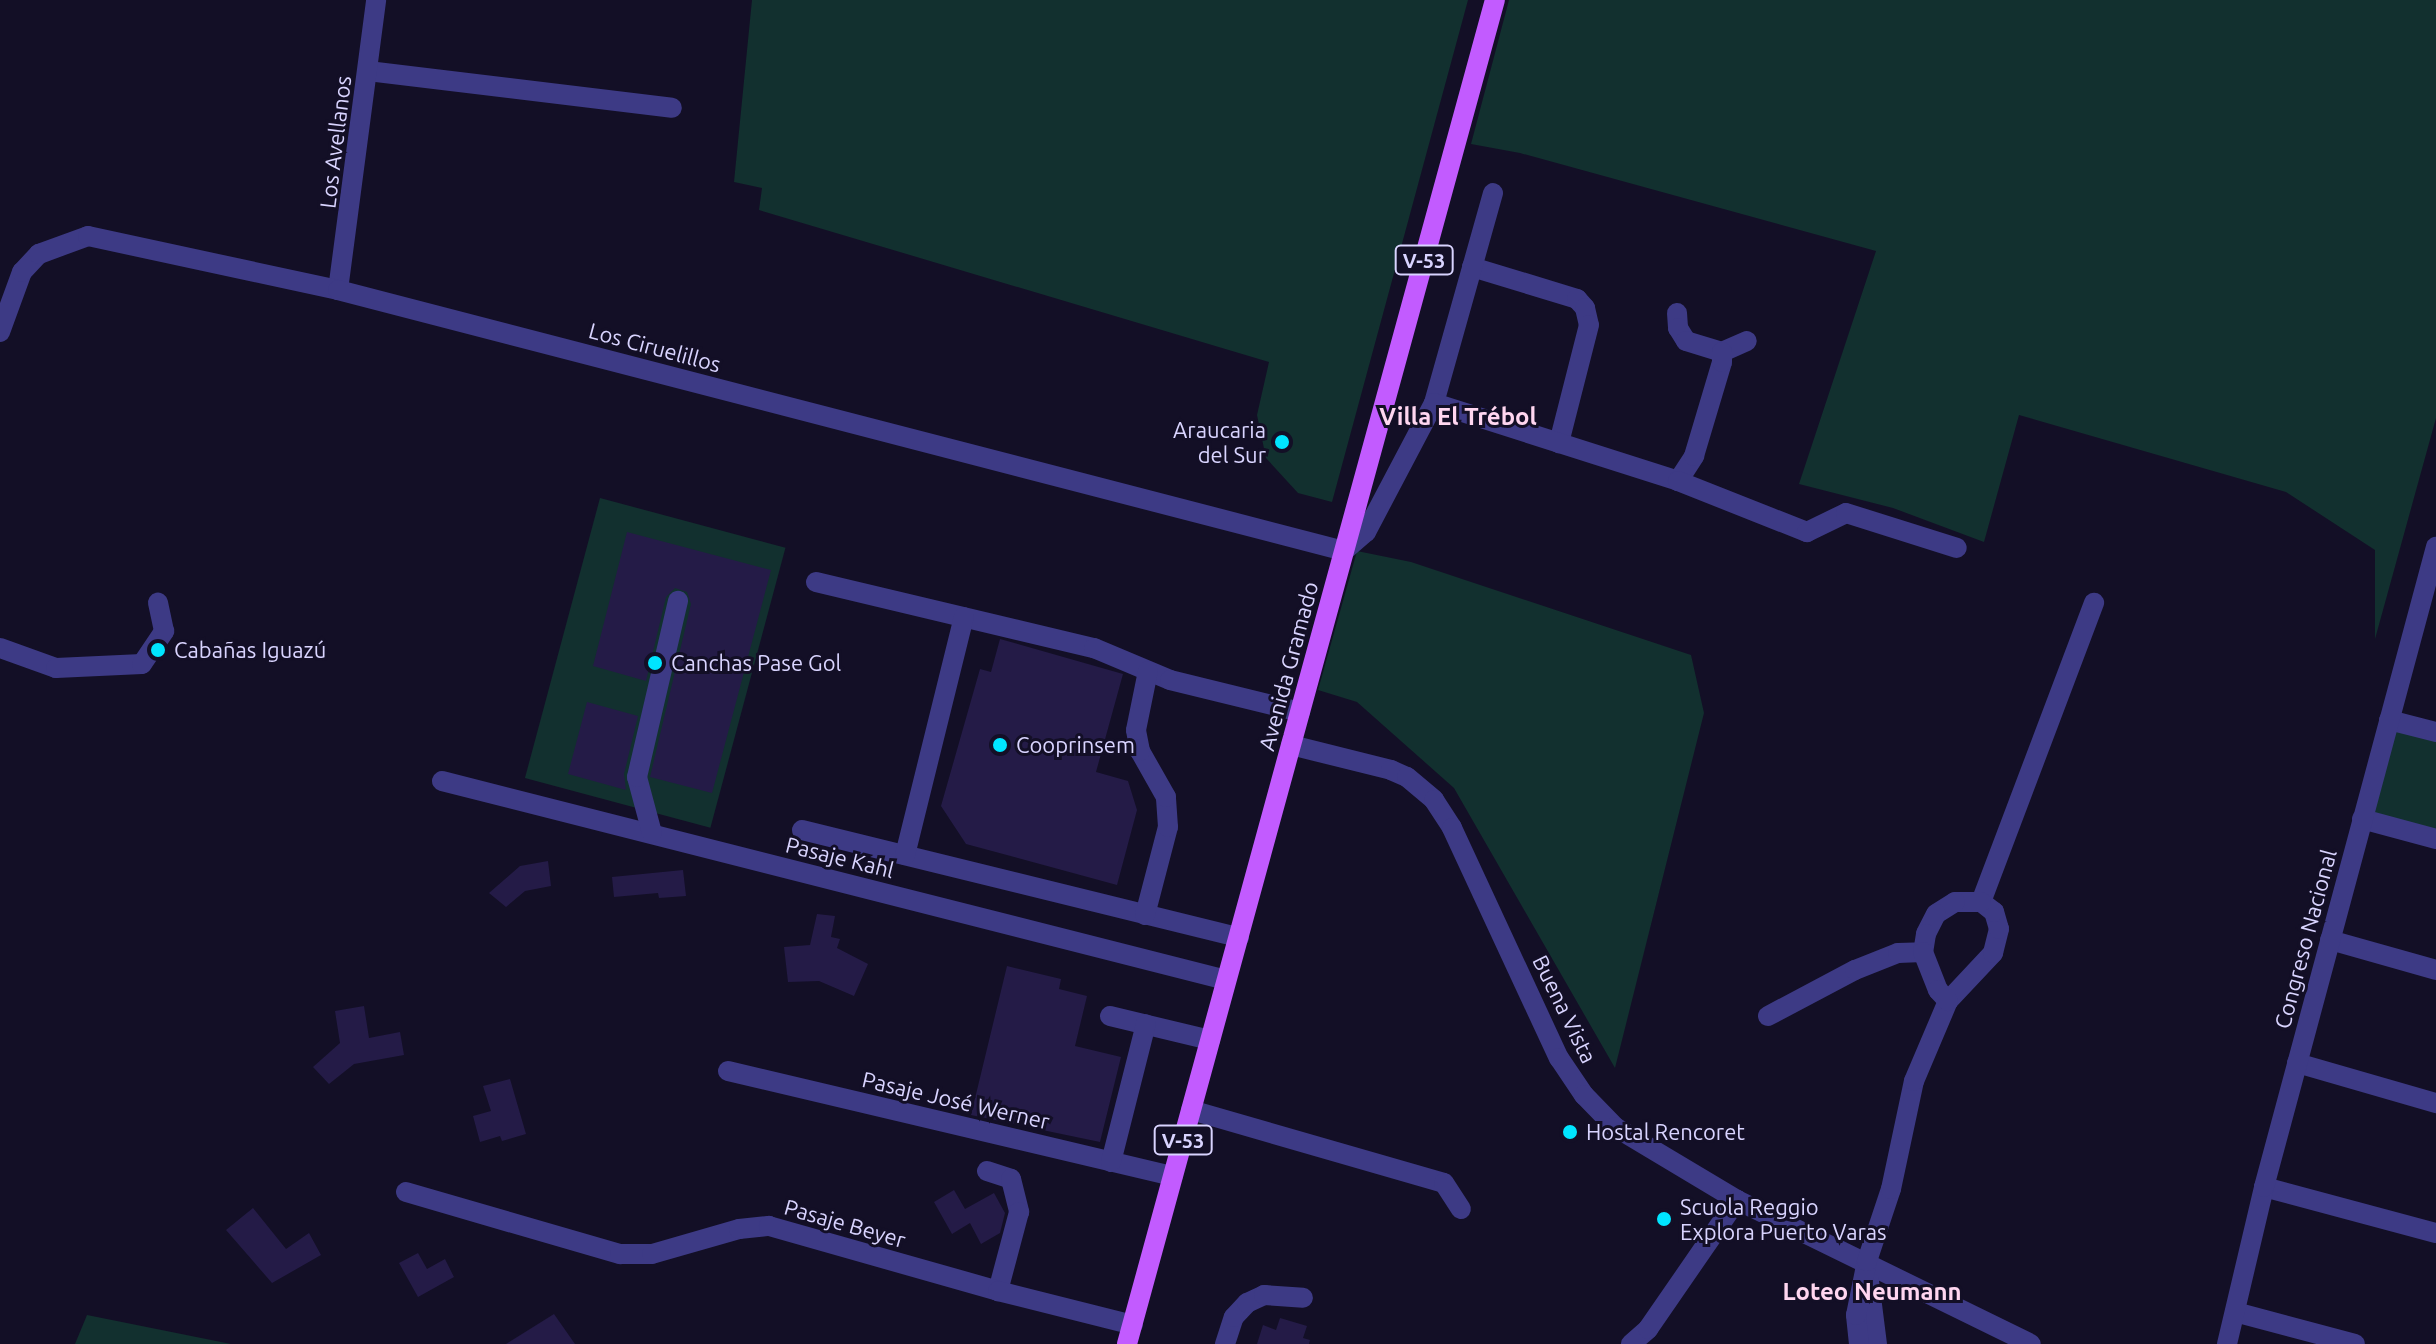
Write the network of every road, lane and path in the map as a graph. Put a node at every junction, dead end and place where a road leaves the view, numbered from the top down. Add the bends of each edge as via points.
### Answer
1 (376, 0) edge
2 (1495, 0) edge
3 (368, 71) junction
4 (672, 108) dead end
5 (1493, 193) dead end
6 (1472, 267) junction
7 (338, 290) junction
8 (1677, 313) dead end
9 (0, 332) edge
10 (1747, 341) dead end
11 (1722, 352) junction
12 (1434, 403) junction
13 (1559, 443) junction
14 (1678, 481) junction
15 (2436, 547) edge
16 (1957, 548) dead end
17 (1344, 551) junction
18 (816, 582) dead end
19 (2429, 598) edge
20 (678, 601) dead end
21 (158, 603) dead end
22 (2094, 603) dead end
23 (964, 617) junction
24 (0, 648) edge
25 (1148, 671) junction
26 (1300, 712) junction
27 (2389, 720) junction
28 (2436, 732) edge
29 (1291, 745) junction
30 (442, 781) dead end
31 (2362, 819) junction
32 (802, 830) dead end
33 (652, 833) junction
34 (2436, 839) edge
35 (905, 855) junction
36 (1981, 902) junction
37 (1145, 915) junction
38 (1239, 937) junction
39 (2330, 940) junction
40 (1923, 952) junction
41 (2436, 970) edge
42 (1226, 980) junction
43 (1948, 1001) junction
44 (1110, 1016) dead end
45 (1768, 1016) dead end
46 (1146, 1024) junction
47 (1210, 1040) junction
48 (2297, 1063) junction
49 (728, 1071) dead end
50 (2436, 1103) edge
51 (1191, 1110) junction
52 (1111, 1162) junction
53 (987, 1171) dead end
54 (1173, 1176) junction
55 (2264, 1187) junction
56 (406, 1192) dead end
57 (1737, 1200) junction
58 (1461, 1209) dead end
59 (2436, 1233) edge
60 (1867, 1261) junction
61 (998, 1291) junction
62 (1303, 1298) dead end
63 (2235, 1312) junction
64 (1130, 1334) edge
65 (1646, 1336) edge
66 (1225, 1344) edge
67 (1631, 1344) edge
68 (1859, 1344) edge
69 (1877, 1344) edge
70 (2031, 1344) edge
71 (2227, 1344) edge
72 (2355, 1344) edge

1 - 3 street, Los Avellanos
2 - 17 main road, Avenida Gramado / V-53
3 - 4 street
3 - 7 street, Los Avellanos
5 - 6 street
6 - 12 street
6 - 13 street via 1577,299 1585,308 1589,325
7 - 9 street, Los Ciruelillos via 88,236 39,254 22,272
7 - 17 street, Los Ciruelillos
8 - 11 street via 1686,341
10 - 11 street
11 - 14 street via 1694,456
12 - 13 street
12 - 17 street via 1366,532
13 - 14 street
14 - 16 street via 1807,532 1846,513
15 - 19 street, Congreso Nacional
17 - 26 main road, Avenida Gramado / V-53
18 - 23 street
19 - 27 street, Congreso Nacional
20 - 33 street via 637,777
21 - 24 street via 164,631 142,664 56,668
22 - 36 street
23 - 25 street via 1094,648
23 - 35 street
25 - 26 street
25 - 37 street via 1136,730 1140,751 1166,797 1168,827
26 - 29 main road, Avenida Gramado / V-53
27 - 28 street
27 - 31 street, Congreso Nacional
29 - 38 main road, Avenida Gramado / V-53
29 - 57 street, Buena Vista via 1391,770 1434,800 1559,1058 1584,1095 1633,1140
30 - 33 street, Pasaje Kahl
31 - 34 street
31 - 39 street, Congreso Nacional
32 - 35 street
33 - 42 street, Pasaje Kahl
35 - 37 street
36 - 40 street via 1955,902 1936,914
36 - 43 street via 1994,912 1999,929 1993,953
37 - 38 street
38 - 42 main road, Avenida Gramado / V-53
39 - 41 street
39 - 48 street, Congreso Nacional
40 - 43 street
40 - 45 street via 1898,953 1855,970
42 - 47 main road, Avenida Gramado / V-53
43 - 60 street via 1914,1081 1891,1189
44 - 46 street
46 - 47 street
46 - 52 street
47 - 51 main road, Avenida Gramado / V-53
48 - 50 street
48 - 55 street, Congreso Nacional
49 - 52 street, Pasaje José Werner
51 - 54 main road, Avenida Gramado / V-53
51 - 58 street via 1444,1183
52 - 54 street, Pasaje José Werner
53 - 61 street via 1011,1179 1019,1212
54 - 64 main road, Avenida Gramado / V-53
55 - 59 street
55 - 63 street, Congreso Nacional
56 - 61 street, Pasaje Beyer via 620,1254 652,1254 739,1229 769,1226
57 - 60 street, Buena Vista
57 - 65 street
60 - 68 street via 1856,1315
60 - 69 street
60 - 70 street, Buena Vista
61 - 64 street, Pasaje Beyer
62 - 66 street via 1264,1295 1247,1303 1234,1317
63 - 71 street, Congreso Nacional
63 - 72 street
65 - 67 street

